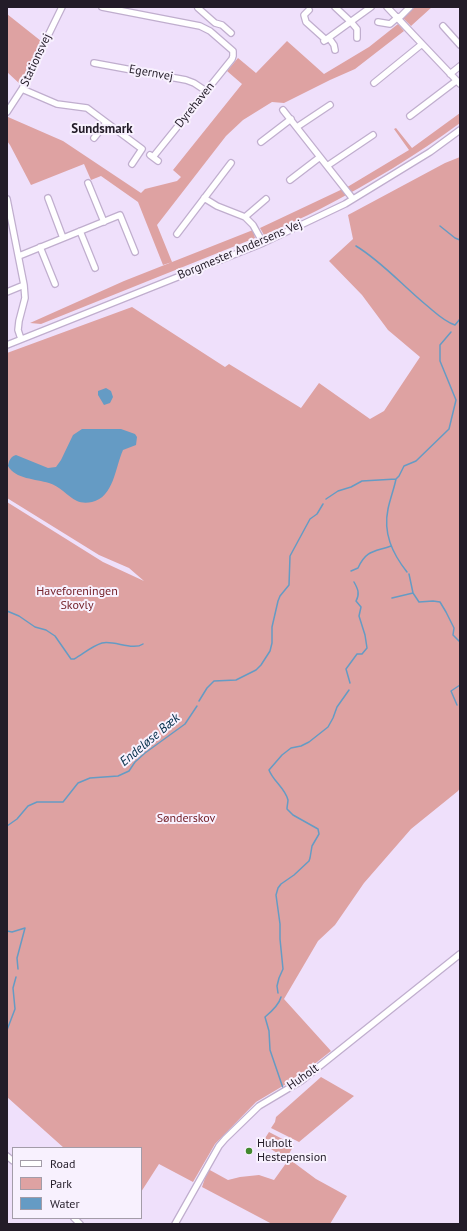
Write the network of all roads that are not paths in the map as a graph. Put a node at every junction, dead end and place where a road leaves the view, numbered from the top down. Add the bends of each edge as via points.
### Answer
1 (62, 7) edge
2 (102, 7) edge
3 (335, 7) edge
4 (371, 7) edge
5 (388, 7) edge
6 (410, 7) edge
7 (198, 8) edge
8 (309, 10) dead end
9 (398, 18) junction
10 (352, 22) junction
11 (378, 22) dead end
12 (215, 23) junction
13 (443, 26) dead end
14 (210, 31) junction
15 (231, 33) dead end
16 (356, 38) dead end
17 (326, 40) junction
18 (422, 44) junction
19 (460, 45) edge
20 (335, 50) dead end
21 (94, 63) dead end
22 (460, 66) edge
23 (450, 74) junction
24 (458, 82) edge
25 (374, 83) dead end
26 (22, 89) junction
27 (206, 91) junction
28 (330, 105) dead end
29 (283, 110) dead end
30 (7, 112) edge
31 (410, 116) dead end
32 (291, 119) junction
33 (106, 123) junction
34 (297, 127) junction
35 (460, 130) edge
36 (373, 135) dead end
37 (94, 138) dead end
38 (261, 142) dead end
39 (320, 157) junction
40 (158, 161) dead end
41 (231, 163) dead end
42 (132, 164) dead end
43 (327, 166) junction
44 (290, 180) dead end
45 (88, 183) dead end
46 (48, 198) dead end
47 (204, 198) junction
48 (7, 199) edge
49 (266, 199) dead end
50 (354, 199) junction
51 (245, 217) junction
52 (104, 222) junction
53 (80, 231) junction
54 (177, 234) dead end
55 (63, 238) junction
56 (263, 243) junction
57 (40, 247) junction
58 (135, 252) dead end
59 (19, 256) junction
60 (95, 268) dead end
61 (55, 284) dead end
62 (24, 285) junction
63 (7, 292) edge
64 (21, 339) junction
65 (7, 345) edge
66 (460, 954) edge
67 (175, 1224) edge

1 - 26 street, Stationsvej
2 - 14 street via 200,26
3 - 10 street
4 - 10 street
5 - 9 street
6 - 9 street
7 - 12 street
8 - 17 street via 304,15 306,22
9 - 11 street via 390,24
9 - 18 street
10 - 16 street via 357,29
10 - 17 street
12 - 14 street
12 - 15 street via 222,25
13 - 19 street
14 - 27 street, Dyrehaven via 233,52 233,56
17 - 20 street via 334,44
18 - 23 street
18 - 25 street
21 - 27 street, Egernvej via 186,80
22 - 23 street
23 - 24 street
24 - 31 street
26 - 30 street, Stationsvej
26 - 33 street via 57,104 87,108
27 - 40 street, Dyrehaven via 151,156
28 - 34 street
29 - 32 street
32 - 34 street
32 - 38 street
33 - 37 street
33 - 42 street via 142,150
34 - 39 street
35 - 50 street, Borgmester Andersens Vej via 430,152
36 - 43 street
39 - 43 street
39 - 44 street
41 - 47 street
43 - 50 street
45 - 52 street
46 - 55 street
47 - 51 street
47 - 54 street
48 - 59 street
49 - 51 street
50 - 56 street, Borgmester Andersens Vej
51 - 56 street via 253,225
52 - 53 street
52 - 58 street via 120,215
53 - 55 street
53 - 60 street
55 - 57 street
56 - 64 street, Borgmester Andersens Vej
57 - 59 street
57 - 61 street
59 - 62 street
62 - 63 street
62 - 64 street via 25,298 18,330
64 - 65 street, Borgmester Andersens Vej
66 - 67 street, Huholt via 301,1081 259,1106 219,1146

